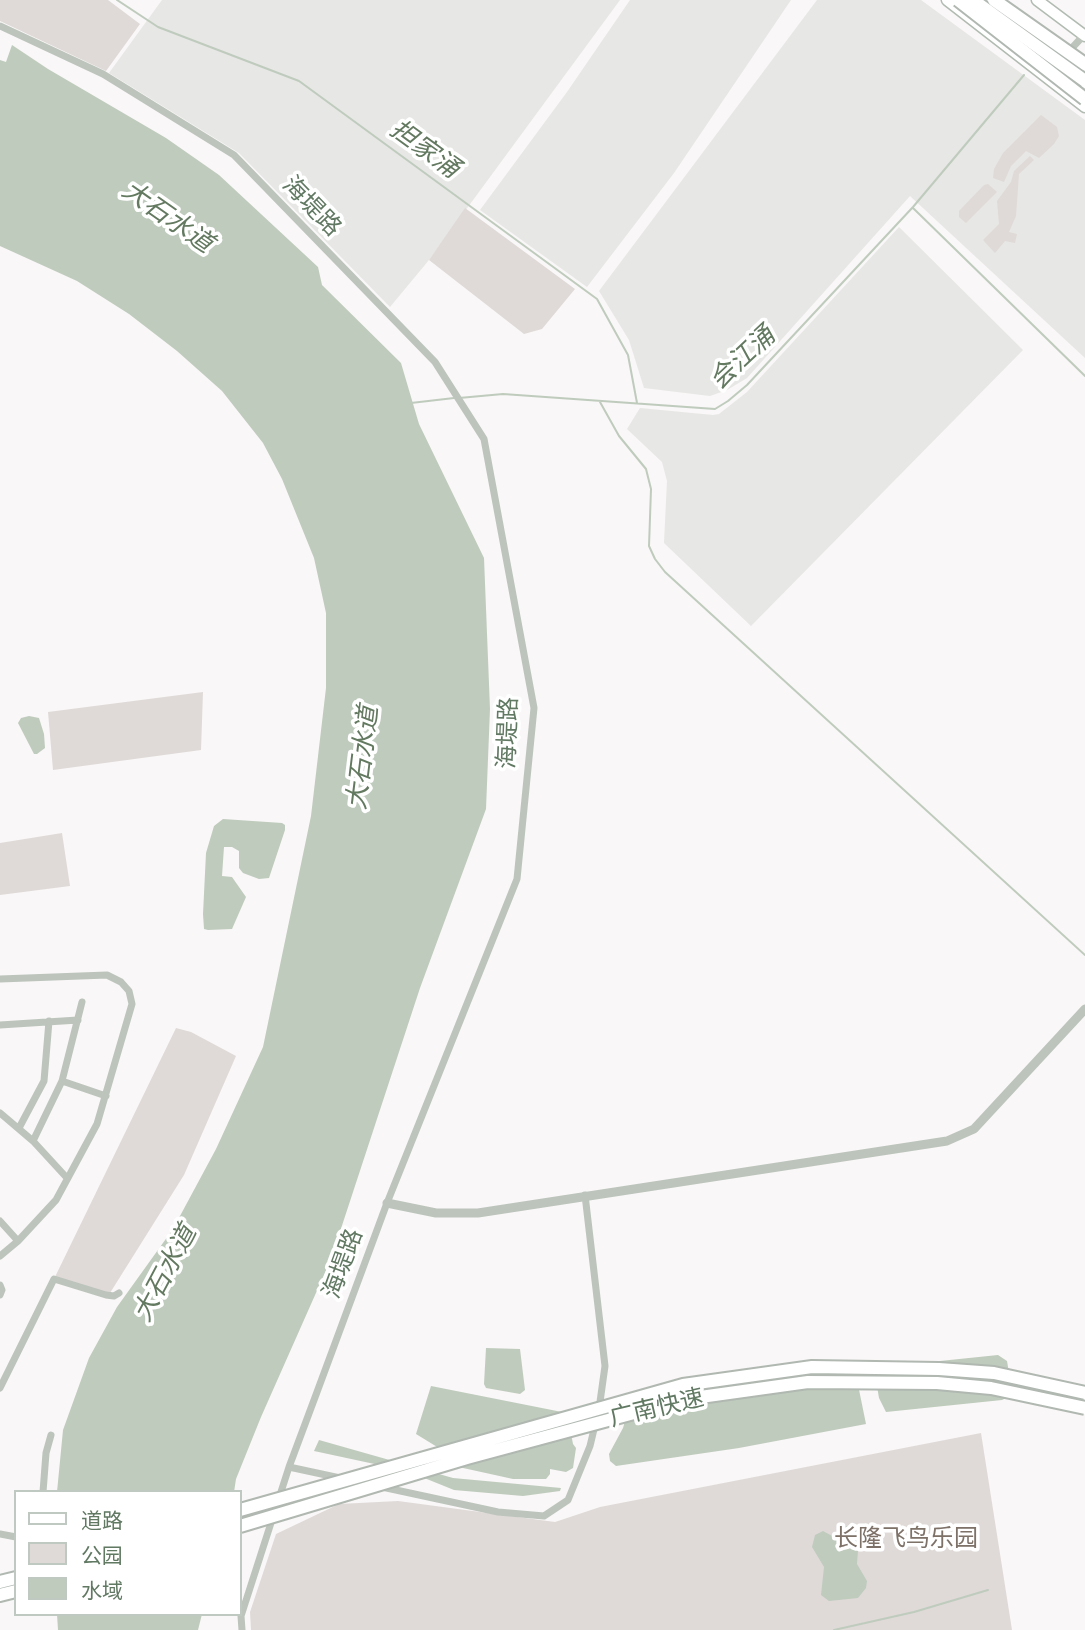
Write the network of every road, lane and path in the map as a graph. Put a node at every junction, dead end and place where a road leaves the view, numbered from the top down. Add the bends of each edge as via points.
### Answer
1 (947, 0) edge
2 (958, 0) edge
3 (965, 0) edge
4 (973, 0) edge
5 (994, 0) edge
6 (1037, 0) edge
7 (0, 26) edge
8 (1085, 35) edge
9 (1085, 64) edge
10 (1054, 67) junction
11 (1045, 77) junction
12 (1085, 82) edge
13 (1085, 90) edge
14 (1085, 99) edge
15 (1085, 107) edge
16 (0, 979) edge
17 (82, 1002) dead end
18 (1085, 1009) edge
19 (78, 1020) junction
20 (49, 1021) junction
21 (0, 1024) edge
22 (62, 1081) junction
23 (106, 1096) junction
24 (0, 1113) edge
25 (19, 1128) junction
26 (33, 1141) junction
27 (67, 1178) junction
28 (585, 1195) junction
29 (387, 1203) junction
30 (0, 1221) edge
31 (18, 1241) junction
32 (0, 1256) edge
33 (0, 1285) edge
34 (119, 1293) dead end
35 (0, 1295) edge
36 (0, 1370) edge
37 (9, 1370) junction
38 (0, 1388) edge
39 (1085, 1393) edge
40 (1085, 1408) edge
41 (51, 1435) dead end
42 (289, 1467) junction
43 (43, 1490) edge
44 (242, 1509) edge
45 (242, 1525) edge
46 (242, 1613) edge

1 - 11 main road
2 - 14 highway, bridge
3 - 10 main road
4 - 12 highway, bridge
5 - 9 highway, bridge
6 - 8 main road
7 - 29 street, 海堤路 via 103,74 234,155 435,362 484,439 534,708 517,879
8 - 10 street
10 - 11 street
10 - 13 main road
11 - 15 main road
16 - 23 street via 107,975 130,991 132,1003
17 - 19 street
18 - 28 street via 974,1129 947,1141
19 - 20 street
19 - 22 street
20 - 21 street
20 - 25 street via 44,1081
22 - 23 street
22 - 26 street
23 - 27 street via 97,1124
24 - 25 street
25 - 26 street
26 - 27 street
27 - 31 street via 56,1200
28 - 29 street via 478,1213 436,1213
28 - 42 street via 605,1366 590,1446 569,1500 544,1516 498,1512
29 - 42 street, 海堤路
30 - 31 street
31 - 32 street
33 - 35 street
34 - 37 street via 114,1296 54,1279
36 - 37 street
37 - 38 street
39 - 44 highway, 广南快速, bridge via 994,1373 799,1368 683,1385
40 - 45 highway, 广南快速, bridge via 991,1388 874,1381 794,1384 686,1399
41 - 43 street
42 - 46 street, 海堤路

